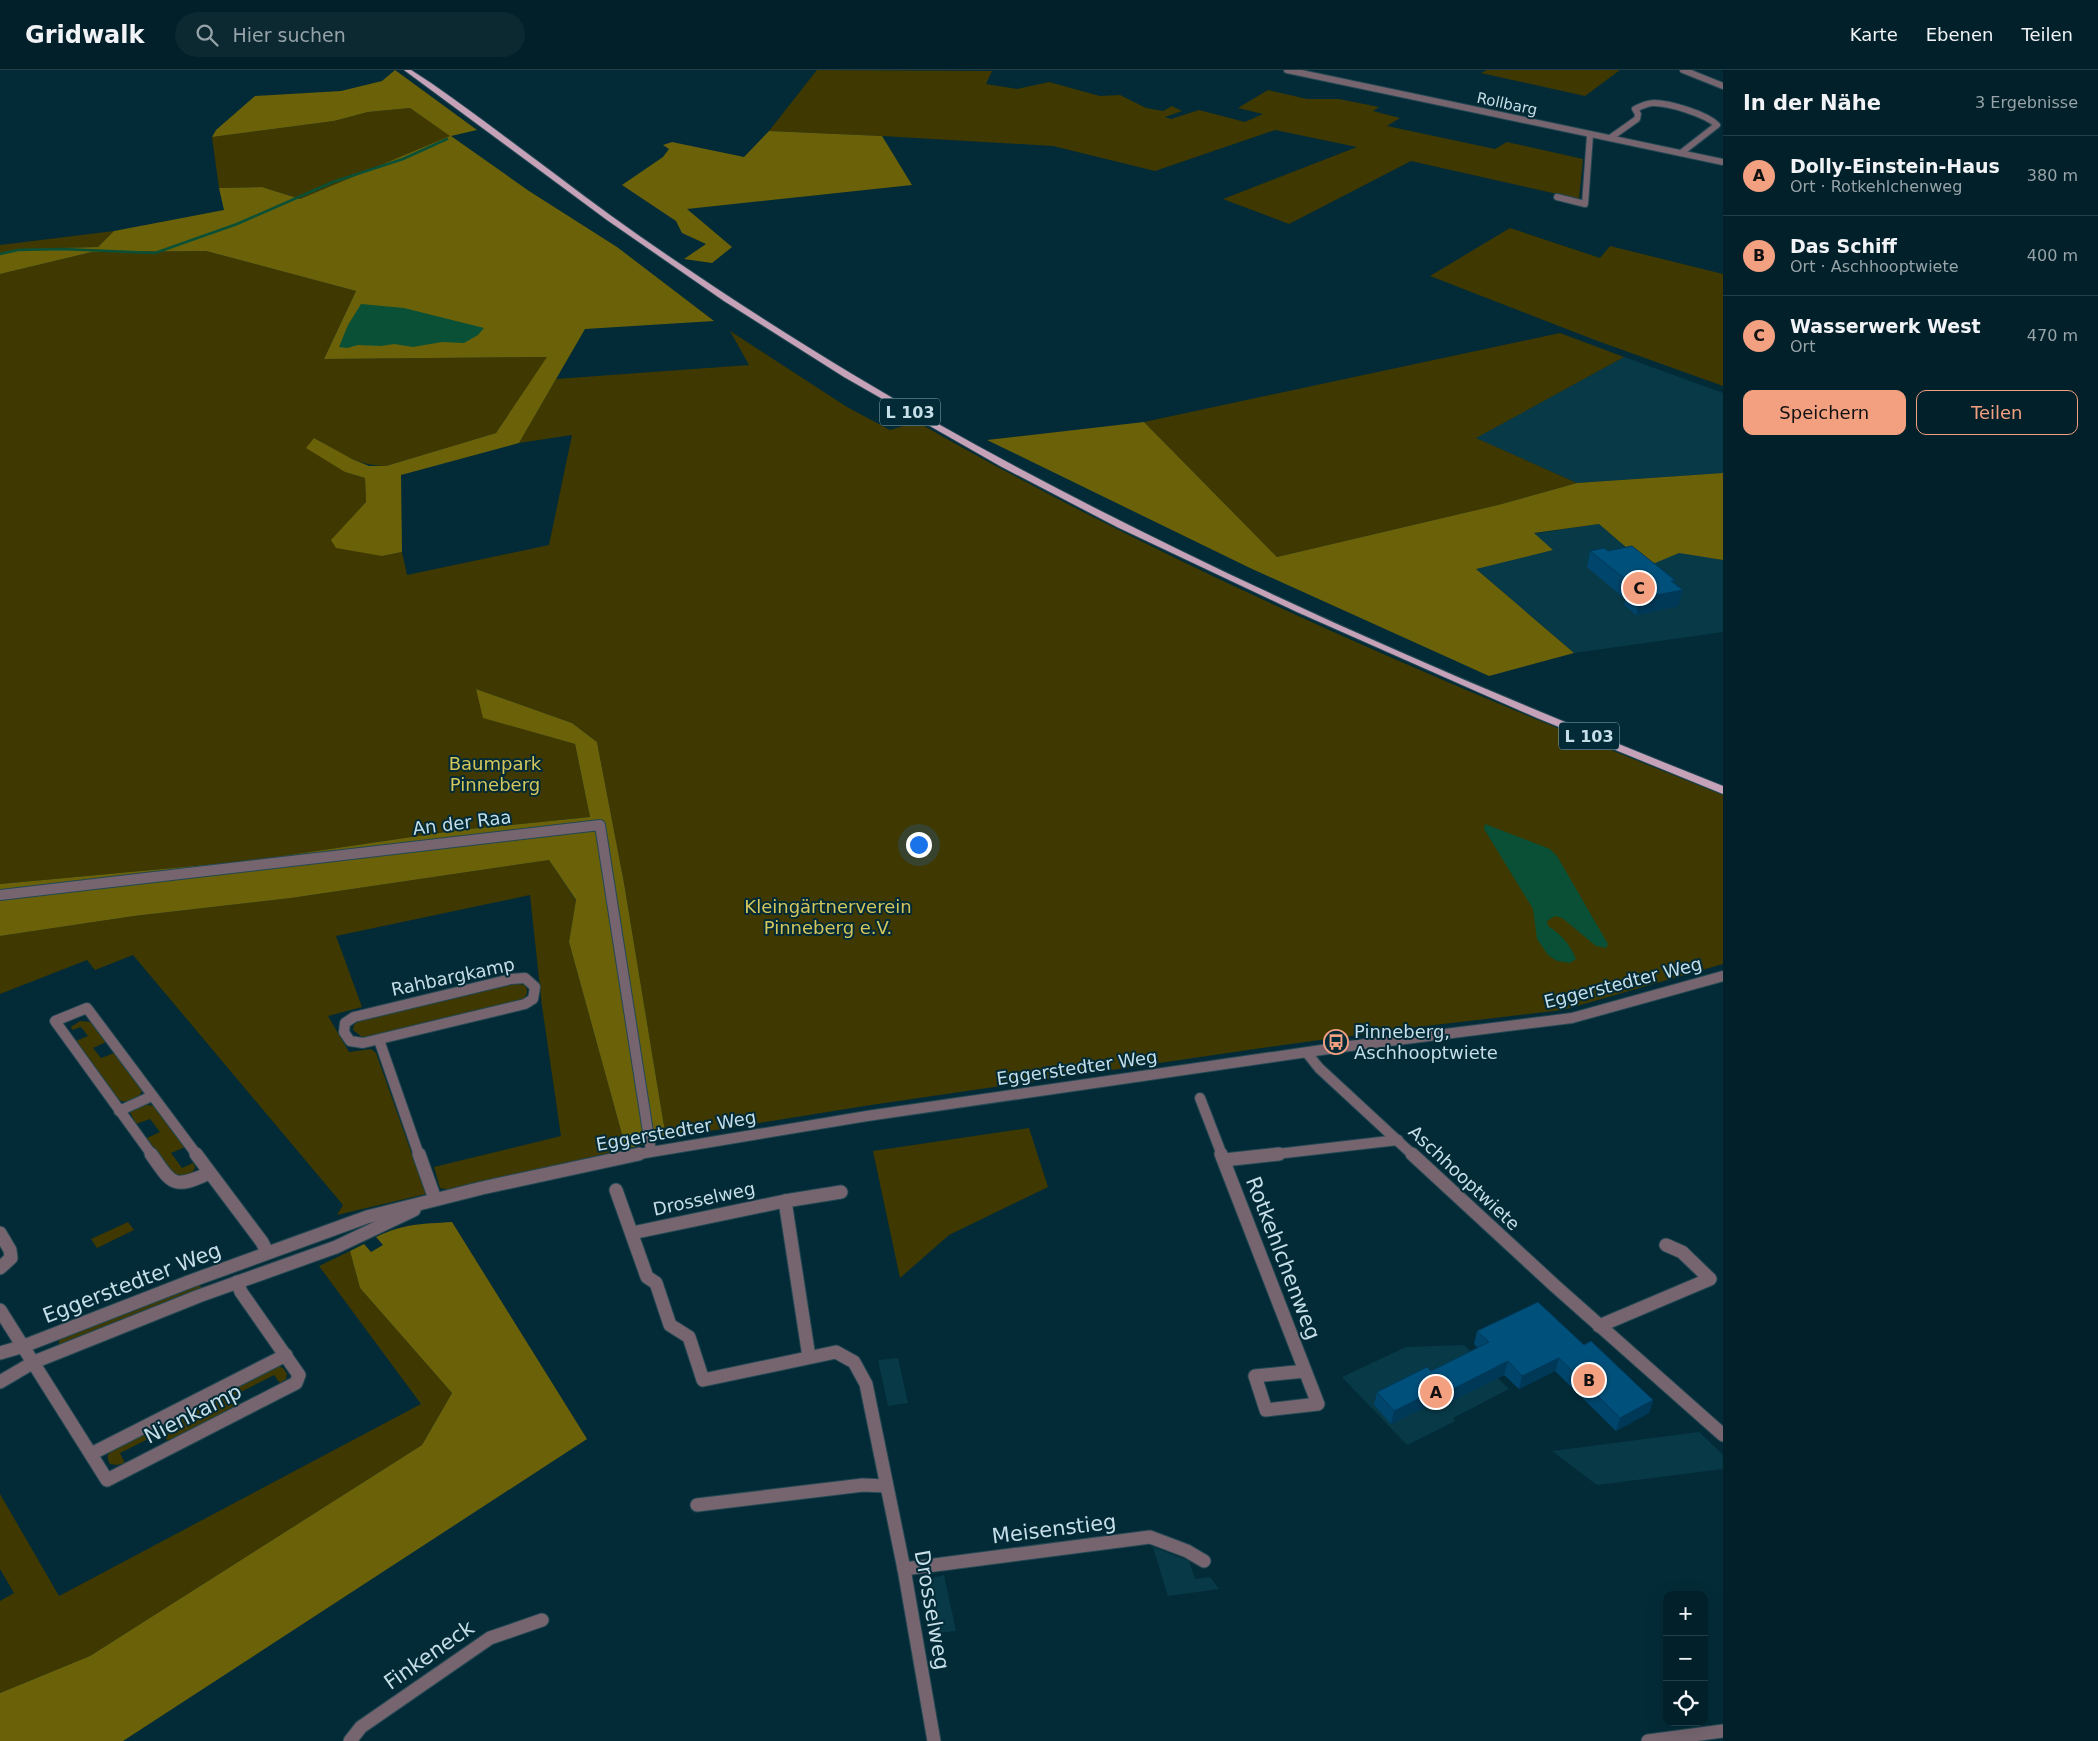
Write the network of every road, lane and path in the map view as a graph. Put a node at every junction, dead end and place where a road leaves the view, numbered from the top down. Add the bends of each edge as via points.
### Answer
1 (407, 70) edge
2 (1287, 70) edge
3 (1683, 70) edge
4 (1723, 86) edge
5 (1590, 135) junction
6 (1610, 138) junction
7 (1681, 153) junction
8 (1723, 162) edge
9 (1557, 197) dead end
10 (1723, 790) edge
11 (0, 895) edge
12 (1723, 976) edge
13 (379, 1040) junction
14 (1307, 1053) junction
15 (152, 1096) junction
16 (1200, 1098) dead end
17 (119, 1110) junction
18 (1398, 1140) junction
19 (651, 1150) junction
20 (1224, 1160) junction
21 (209, 1173) junction
22 (616, 1190) dead end
23 (842, 1192) dead end
24 (436, 1199) junction
25 (785, 1201) junction
26 (0, 1233) edge
27 (632, 1233) junction
28 (1666, 1245) dead end
29 (267, 1252) junction
30 (254, 1257) junction
31 (0, 1268) edge
32 (262, 1273) junction
33 (237, 1282) junction
34 (0, 1310) edge
35 (1599, 1326) junction
36 (24, 1346) junction
37 (0, 1353) edge
38 (286, 1355) junction
39 (810, 1357) junction
40 (34, 1362) junction
41 (1305, 1371) junction
42 (0, 1382) edge
43 (1723, 1435) edge
44 (91, 1454) junction
45 (886, 1486) junction
46 (697, 1505) dead end
47 (1204, 1561) dead end
48 (904, 1569) junction
49 (542, 1620) dead end
50 (1723, 1730) edge
51 (350, 1741) edge
52 (934, 1741) edge
53 (1648, 1741) edge

1 - 10 main road, L 103 via 669,260 780,333 977,450 1235,581 1425,666
2 - 5 street, Rollbarg
3 - 4 street
5 - 6 street, Rollbarg
5 - 9 street via 1585,204
6 - 7 street, Rollbarg
6 - 7 street via 1636,119 1635,108 1649,103 1680,108 1717,125
7 - 8 street, Rollbarg
11 - 19 street, An der Raa via 600,825
12 - 14 street, Eggerstedter Weg via 1572,1018
13 - 13 street, Rahbargkamp via 525,1004 533,999 535,987 525,978 511,979 354,1017 345,1023 344,1032 350,1041
13 - 24 street
14 - 18 street, Aschhooptwiete via 1319,1068
14 - 19 street, Eggerstedter Weg
15 - 17 street
15 - 17 street via 87,1008 55,1021
15 - 21 street
16 - 20 street, Rotkehlchenweg
17 - 21 street via 176,1184
18 - 20 street, Rotkehlchenweg
18 - 35 street, Aschhooptwiete
19 - 24 street, Eggerstedter Weg
20 - 41 street, Rotkehlchenweg
21 - 29 street
22 - 27 street, Drosselweg
23 - 25 street, Drosselweg
24 - 29 street, Eggerstedter Weg via 367,1217
24 - 32 street, Eggerstedter Weg via 336,1247
25 - 27 street, Drosselweg
25 - 39 street
26 - 31 street via 11,1258
27 - 39 street, Drosselweg via 647,1277 656,1283 670,1325 689,1337 703,1380
28 - 35 street via 1682,1252 1710,1279
29 - 30 street, Eggerstedter Weg
30 - 32 street
30 - 36 street, Eggerstedter Weg
32 - 33 street, Eggerstedter Weg
33 - 38 street, Nienkamp
33 - 40 street, Eggerstedter Weg
34 - 36 street
35 - 43 street, Aschhooptwiete
36 - 37 street, Eggerstedter Weg
36 - 40 street
38 - 44 street, Nienkamp
38 - 44 street, Nienkamp via 299,1375 296,1383 108,1480
39 - 45 street, Drosselweg via 836,1352 854,1362 866,1384
40 - 42 street, Eggerstedter Weg
40 - 44 street, Nienkamp
41 - 41 street, Rotkehlchenweg via 1318,1404 1266,1410 1255,1376
45 - 46 street via 863,1485
45 - 48 street, Drosselweg
47 - 48 street, Meisenstieg via 1150,1537
48 - 52 street, Drosselweg
49 - 51 street, Finkeneck via 490,1638 362,1727
50 - 53 street

